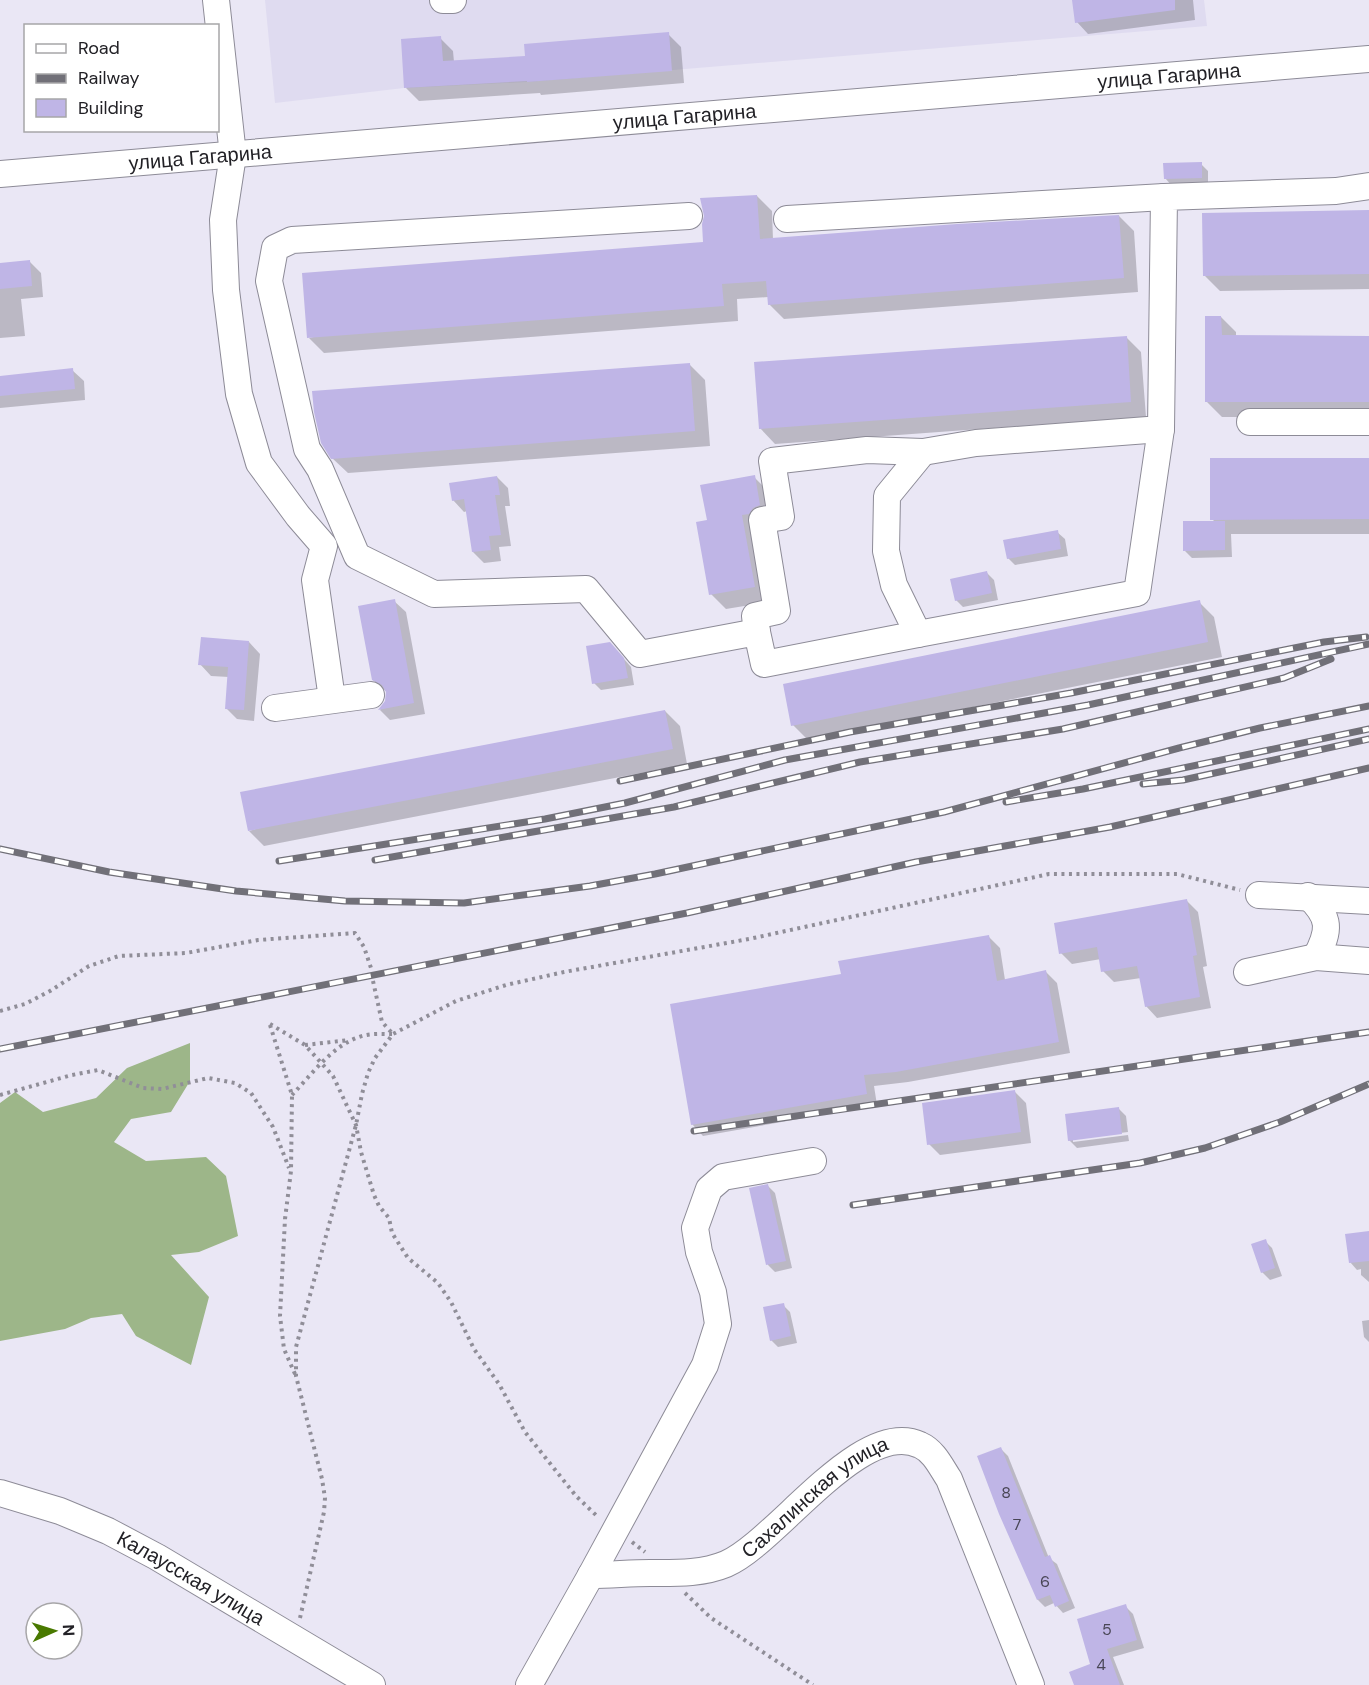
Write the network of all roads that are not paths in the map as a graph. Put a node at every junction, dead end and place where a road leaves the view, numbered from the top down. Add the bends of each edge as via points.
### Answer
1 (216, 0) edge
2 (443, 0) edge
3 (453, 0) edge
4 (219, 24) edge
5 (219, 27) edge
6 (1369, 59) edge
7 (233, 154) junction
8 (0, 174) edge
9 (1369, 186) edge
10 (1164, 197) junction
11 (689, 216) dead end
12 (787, 219) dead end
13 (1250, 422) dead end
14 (1369, 422) edge
15 (1161, 429) junction
16 (923, 452) junction
17 (757, 632) junction
18 (918, 634) junction
19 (371, 695) dead end
20 (332, 699) junction
21 (275, 708) dead end
22 (1259, 894) road end
23 (1308, 896) junction
24 (1369, 901) edge
25 (1316, 957) junction
26 (1369, 962) edge
27 (1247, 972) dead end
28 (813, 1161) dead end
29 (0, 1493) edge
30 (591, 1575) junction
31 (372, 1685) edge
32 (528, 1685) edge
33 (1031, 1685) edge

1 - 4 street
2 - 3 street
5 - 7 street
6 - 7 street, улица Гагарина
7 - 8 street, улица Гагарина
7 - 20 street via 223,220 226,290 239,394 259,463 324,546 315,579
9 - 10 street via 1336,191
10 - 12 street
10 - 15 street
11 - 17 street via 292,240 275,248 268,281 307,449 320,469 357,556 434,594 586,590 640,654
13 - 14 street
15 - 16 street
15 - 18 street via 1137,593
16 - 17 street via 867,450 772,461 781,517 762,520 777,611 755,616
16 - 18 street via 888,496 886,551 894,585
17 - 18 street via 764,664
19 - 20 street
20 - 21 street
22 - 23 street
23 - 24 street
23 - 25 street via 1322,909 1327,924
25 - 26 street
25 - 27 street
28 - 30 street via 723,1177 709,1189 694,1228 718,1324 705,1365
29 - 31 street, Калаусская улица via 108,1531
30 - 32 street
30 - 33 street, Сахалинская улица via 672,1574 726,1564 745,1553 866,1450 903,1441 920,1445 933,1455 949,1479

